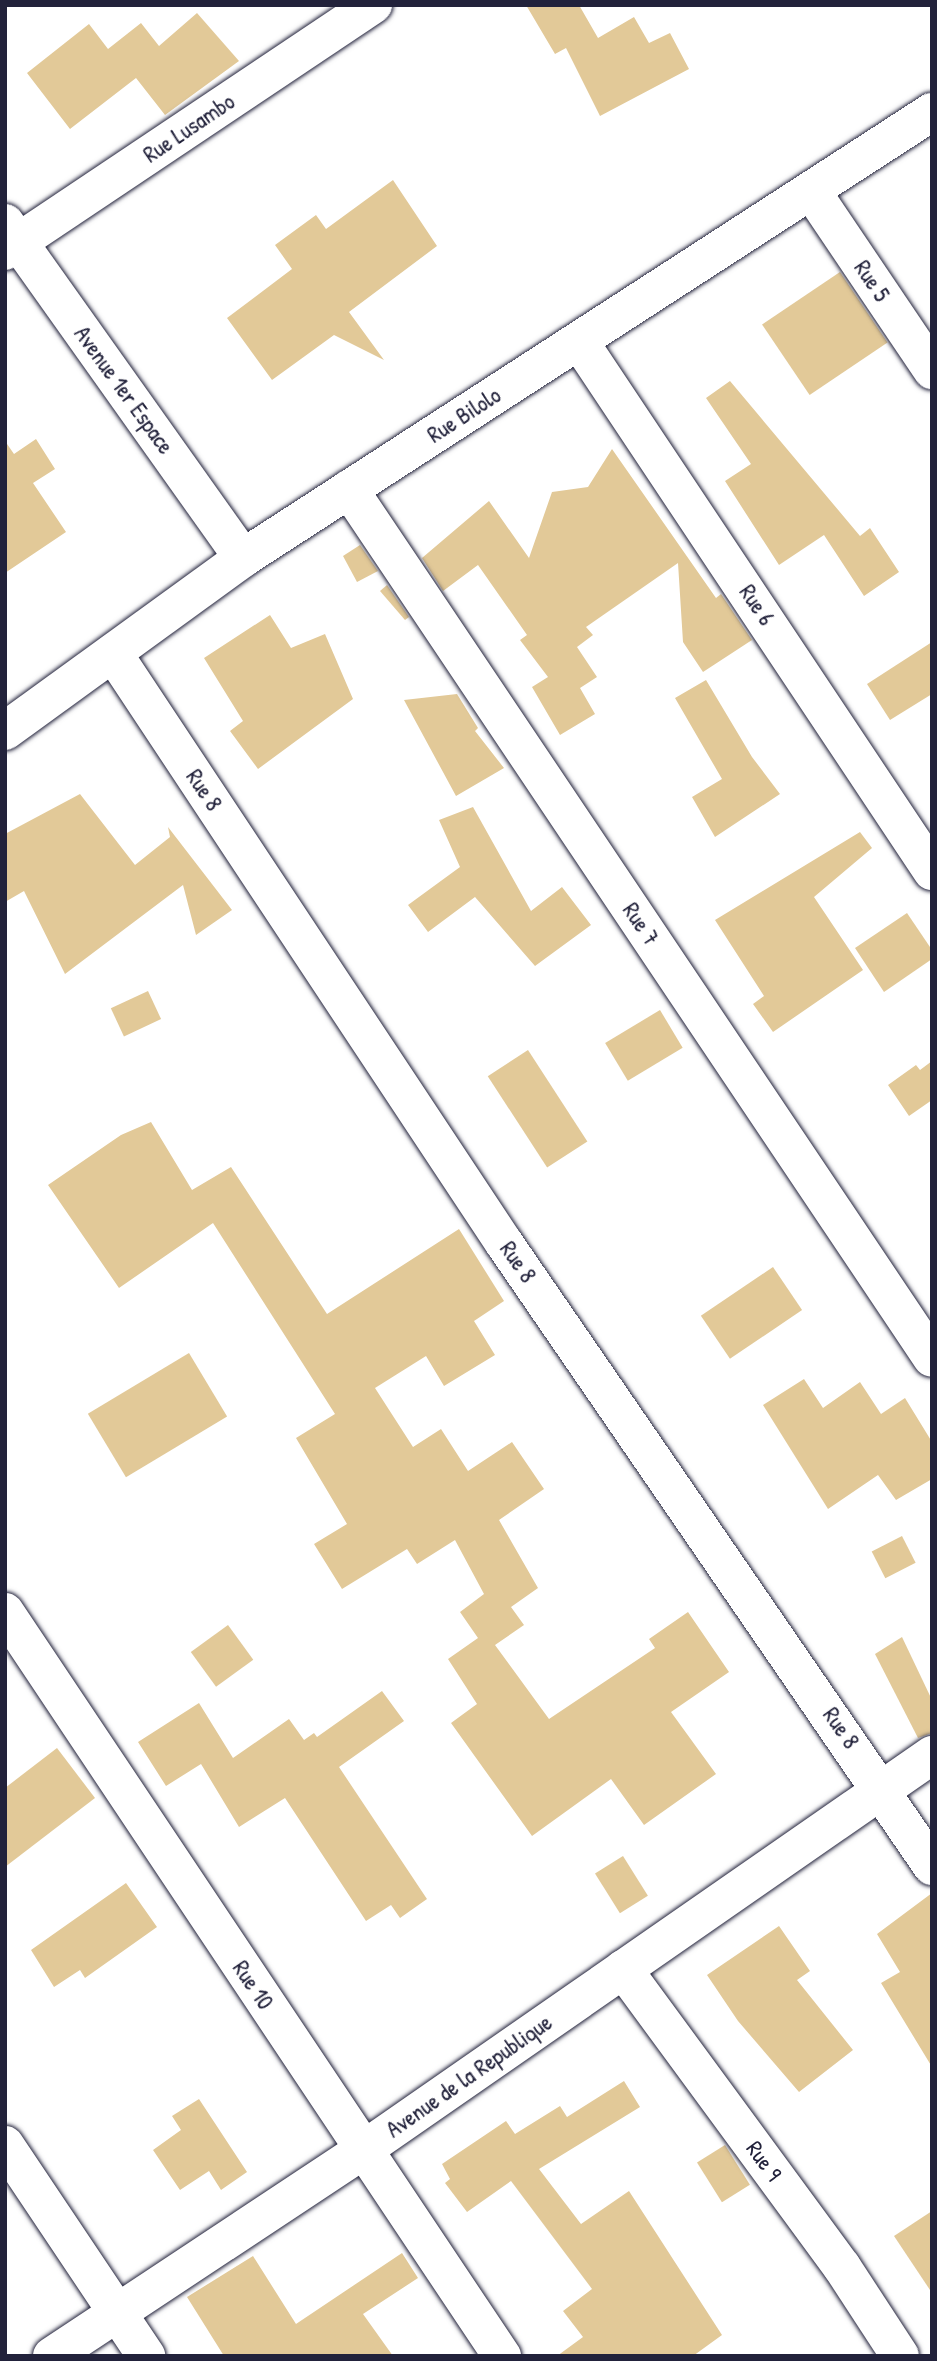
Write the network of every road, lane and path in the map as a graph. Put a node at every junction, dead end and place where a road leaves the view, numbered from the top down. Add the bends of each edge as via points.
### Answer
1 (373, 5) edge
2 (932, 112) edge
3 (812, 192) junction
4 (10, 239) edge
5 (579, 341) junction
6 (932, 370) edge
7 (349, 489) junction
8 (243, 558) junction
9 (113, 653) junction
10 (5, 731) edge
11 (932, 871) edge
12 (932, 1358) edge
13 (5, 1612) edge
14 (932, 1755) edge
15 (883, 1789) junction
16 (932, 1866) edge
17 (623, 1969) junction
18 (5, 2145) edge
19 (363, 2150) junction
20 (116, 2312) junction
21 (52, 2356) edge
22 (146, 2356) edge
23 (502, 2356) edge
24 (900, 2356) edge

1 - 4 street, Rue Lusambo
2 - 3 street, Rue Bilolo
3 - 5 street, Rue Bilolo
3 - 6 street, Rue 5
4 - 8 street, Avenue 1er Espace
5 - 7 street, Rue Bilolo
5 - 11 street, Rue 6
7 - 8 street, Rue Bilolo
7 - 12 street, Rue 7
8 - 9 street, Rue Bilolo
9 - 10 street, Rue Bilolo
9 - 15 street, Rue 8 via 504,1243
13 - 19 street, Rue 10
14 - 15 street, Avenue de la Republique
15 - 16 street, Rue 8
15 - 17 street, Avenue de la Republique
17 - 19 street, Avenue de la Republique
17 - 24 street, Rue 9 via 842,2267
18 - 20 street
19 - 20 street, Avenue de la Republique
19 - 23 street, Rue 10
20 - 21 street, Avenue de la Republique
20 - 22 street

